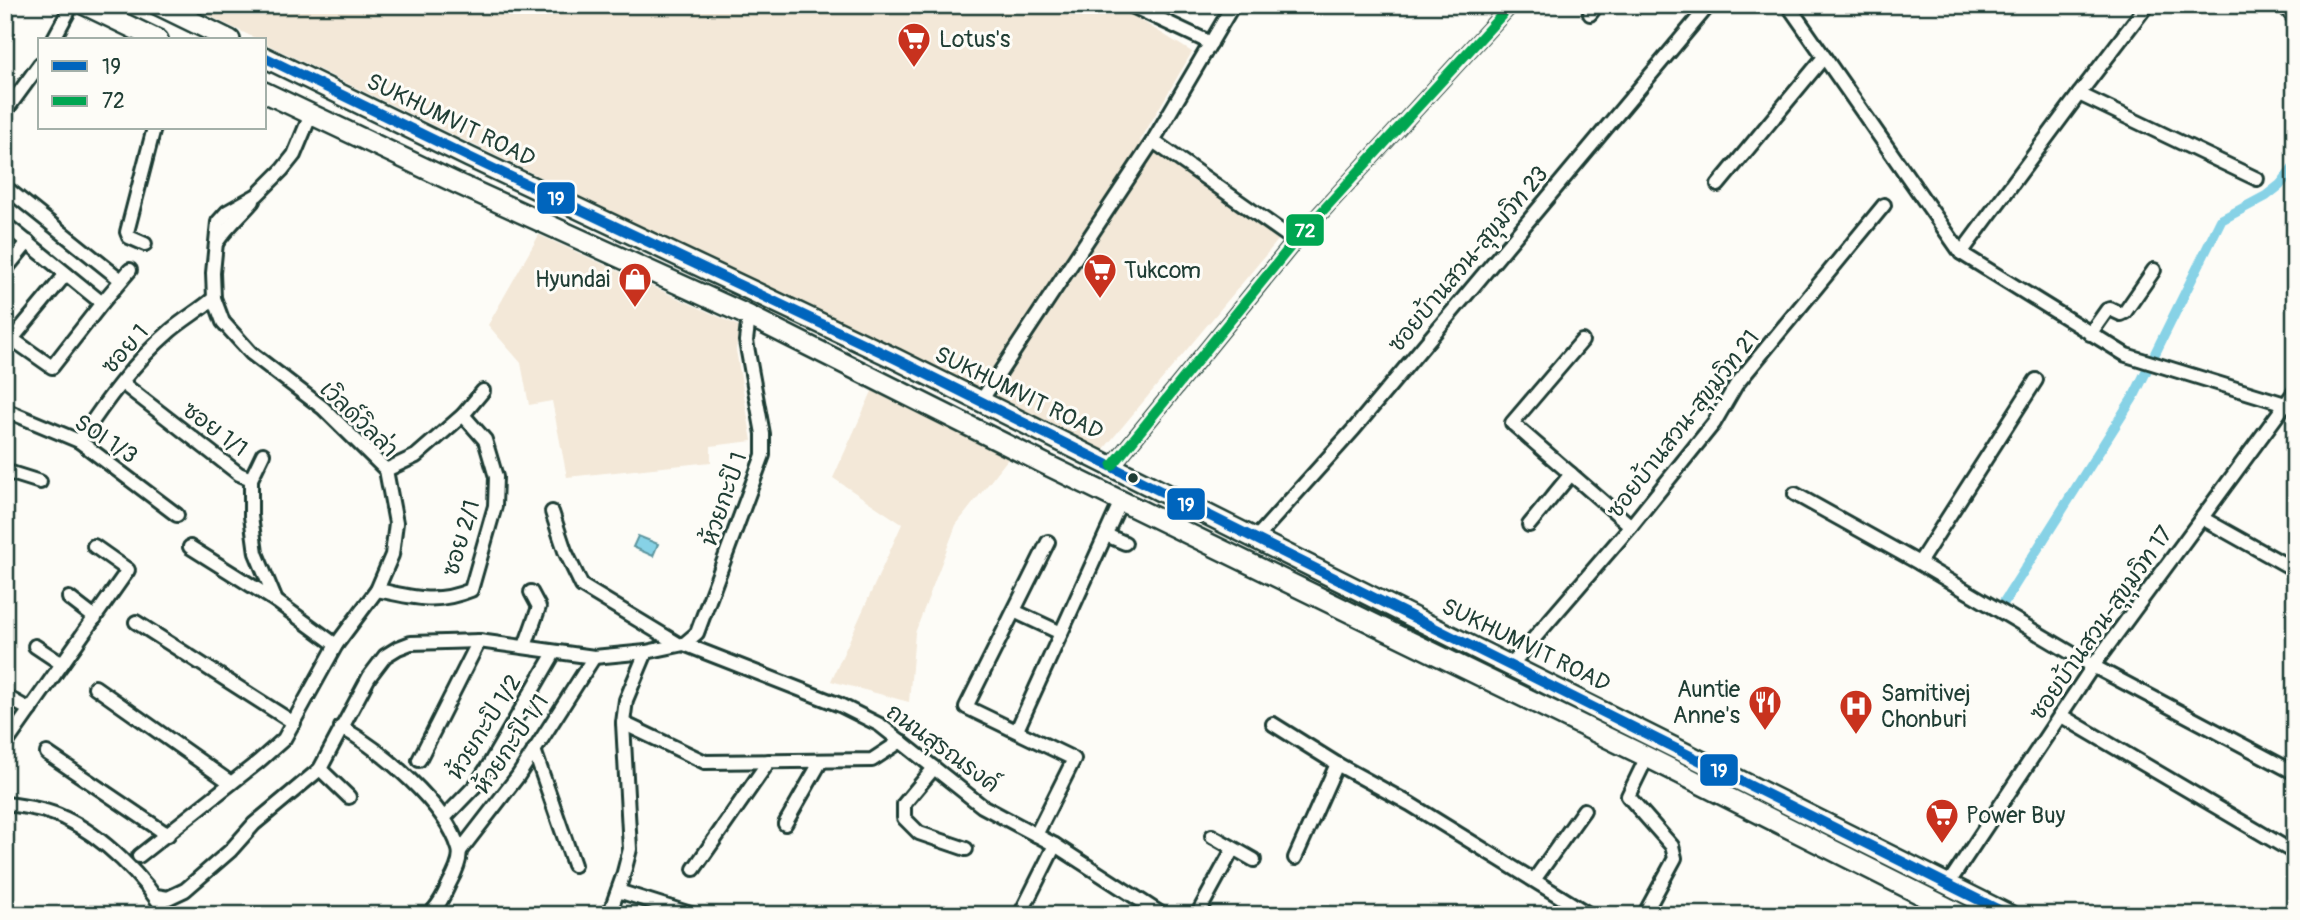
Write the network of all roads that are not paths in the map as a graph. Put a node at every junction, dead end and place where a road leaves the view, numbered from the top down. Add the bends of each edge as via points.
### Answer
1 (72, 5) edge
2 (85, 5) edge
3 (158, 5) edge
4 (1130, 5) edge
5 (1233, 5) edge
6 (1511, 5) edge
7 (1709, 5) edge
8 (1788, 5) edge
9 (2147, 5) edge
10 (2287, 5) edge
11 (2295, 15) edge
12 (54, 38) edge
13 (154, 38) edge
14 (226, 38) edge
15 (1211, 43) junction
16 (1824, 57) junction
17 (273, 61) edge
18 (38, 67) edge
19 (267, 93) edge
20 (2079, 94) junction
21 (5, 112) edge
22 (311, 114) junction
23 (153, 130) edge
24 (1153, 141) junction
25 (2257, 179) dead end
26 (1718, 185) dead end
27 (10, 191) dead end
28 (1884, 205) dead end
29 (5, 224) edge
30 (1295, 241) junction
31 (28, 242) junction
32 (145, 244) dead end
33 (1961, 253) junction
34 (5, 270) edge
35 (2154, 270) dead end
36 (66, 274) junction
37 (214, 298) junction
38 (102, 303) junction
39 (749, 316) junction
40 (2090, 334) junction
41 (9, 339) edge
42 (1581, 341) dead end
43 (2036, 380) dead end
44 (122, 383) junction
45 (483, 391) dead end
46 (2295, 391) edge
47 (981, 401) junction
48 (2290, 405) edge
49 (5, 410) edge
50 (463, 415) junction
51 (79, 441) junction
52 (264, 454) dead end
53 (1112, 466) junction
54 (386, 470) junction
55 (5, 471) edge
56 (1571, 474) junction
57 (251, 479) junction
58 (40, 482) dead end
59 (1795, 494) dead end
60 (1121, 500) junction
61 (552, 512) dead end
62 (177, 515) dead end
63 (2202, 518) junction
64 (1528, 525) dead end
65 (1631, 526) junction
66 (1106, 535) junction
67 (1260, 540) junction
68 (1048, 542) dead end
69 (1125, 543) dead end
70 (94, 546) dead end
71 (190, 547) dead end
72 (1919, 563) junction
73 (1254, 564) junction
74 (2295, 570) edge
75 (377, 590) junction
76 (531, 592) dead end
77 (69, 598) dead end
78 (275, 601) junction
79 (1014, 611) junction
80 (95, 618) junction
81 (136, 622) dead end
82 (1061, 633) junction
83 (479, 641) junction
84 (681, 644) junction
85 (336, 645) junction
86 (35, 646) dead end
87 (525, 646) junction
88 (646, 652) junction
89 (554, 653) junction
90 (594, 657) junction
91 (62, 664) junction
92 (1511, 665) junction
93 (2093, 666) junction
94 (94, 687) dead end
95 (5, 696) edge
96 (30, 710) junction
97 (2060, 715) junction
98 (294, 723) junction
99 (623, 723) junction
100 (1273, 724) dead end
101 (341, 727) junction
102 (1017, 730) junction
103 (901, 741) junction
104 (5, 745) edge
105 (534, 750) junction
106 (47, 753) dead end
107 (1647, 757) junction
108 (419, 760) dead end
109 (769, 761) junction
110 (821, 761) junction
111 (1337, 764) junction
112 (934, 768) junction
113 (320, 769) junction
114 (2295, 773) edge
115 (231, 783) junction
116 (349, 797) dead end
117 (5, 804) edge
118 (1584, 810) dead end
119 (444, 818) junction
120 (785, 824) dead end
121 (168, 835) junction
122 (1036, 835) junction
123 (1212, 836) dead end
124 (1055, 845) junction
125 (966, 849) dead end
126 (1233, 849) junction
127 (460, 851) junction
128 (2295, 853) edge
129 (139, 856) dead end
130 (1295, 858) dead end
131 (1254, 860) dead end
132 (574, 865) dead end
133 (694, 869) dead end
134 (1534, 880) junction
135 (1948, 884) junction
136 (618, 891) junction
137 (156, 896) junction
138 (1144, 909) edge
139 (167, 915) edge
140 (428, 915) edge
141 (609, 915) edge
142 (694, 915) edge
143 (1020, 915) edge
144 (1163, 915) edge
145 (1197, 915) edge
146 (1590, 915) edge
147 (1644, 915) edge
148 (1962, 915) edge
149 (2009, 915) edge

1 - 12 street
2 - 13 main road
3 - 14 main road
4 - 15 street
5 - 15 street
6 - 30 street
7 - 67 street, ซอยบ้านสวน-สุขุมวิท 23
8 - 16 street
9 - 20 street
10 - 11 main road
15 - 24 street
16 - 26 street
16 - 33 street
17 - 19 main road
17 - 47 main road, SUKHUMVIT ROAD
18 - 21 street
19 - 22 main road, SUKHUMVIT ROAD
20 - 25 street
20 - 33 street
22 - 37 street, เวิลด์วิลล่า via 294,155 215,245
22 - 39 main road, SUKHUMVIT ROAD
23 - 32 street via 127,232
24 - 30 street
24 - 47 street
27 - 38 street via 125,275
28 - 65 street, ซอยบ้านสวน-สุขุมวิท 21 via 1736,386 1714,423
29 - 31 street
30 - 53 street
31 - 34 street
31 - 36 street
33 - 40 street
35 - 40 street via 2125,312 2107,310
36 - 38 street
36 - 41 street
37 - 44 street, ซอย 1 via 170,331
37 - 54 street, เวิลด์วิลล่า via 223,322 251,353 323,408
38 - 41 street via 52,367
39 - 60 main road, SUKHUMVIT ROAD
39 - 84 street, ห้วยกะปิ 1 via 746,341 764,455 697,633
40 - 48 street via 2126,355
42 - 56 street via 1512,423
43 - 72 street
44 - 51 street, ซอย 1
44 - 57 street, ซอย 1/1
45 - 50 street
46 - 48 street, ซอยบ้านสวน-สุขุมวิท 17
47 - 53 main road, SUKHUMVIT ROAD
48 - 63 street, ซอยบ้านสวน-สุขุมวิท 17
49 - 51 street, SOI 1/3
50 - 54 street via 416,456
50 - 75 street, ซอย 2/1 via 485,440 496,477 495,506 471,590 430,600
51 - 62 street, SOI 1/3
52 - 57 street
53 - 67 main road, SUKHUMVIT ROAD
54 - 75 street, เวิลด์วิลล่า via 396,523 392,555
55 - 58 street
56 - 64 street
56 - 65 street
57 - 78 street, ซอย 1/1 via 256,553
59 - 72 street
60 - 66 street
60 - 73 main road, SUKHUMVIT ROAD
61 - 84 street, ถนนสุรณรงค์ via 582,586
63 - 74 street
63 - 93 street, ซอยบ้านสวน-สุขุมวิท 17
65 - 92 street, ซอยบ้านสวน-สุขุมวิท 21
66 - 69 street
66 - 82 street
67 - 73 main road
67 - 92 main road, SUKHUMVIT ROAD
68 - 79 street
70 - 80 street via 128,570
71 - 78 street
72 - 93 street
73 - 107 main road, SUKHUMVIT ROAD
75 - 85 street, เวิลด์วิลล่า
76 - 87 street via 539,607
77 - 80 street
78 - 85 street
79 - 82 street
79 - 102 street via 966,706
80 - 91 street
81 - 98 street
82 - 102 street
83 - 87 street
83 - 101 street via 411,643 385,656
83 - 108 street
84 - 88 street
84 - 103 street, ถนนสุรณรงค์ via 840,705
85 - 98 street, เวิลด์วิลล่า
86 - 91 street
87 - 89 street
88 - 90 street
88 - 99 street via 626,700
89 - 90 street
89 - 119 street, ห้วยกะปิ 1/2 via 489,765
90 - 105 street, ห้วยกะปิ 1/1
91 - 96 street
92 - 135 main road, SUKHUMVIT ROAD
93 - 97 street, ซอยบ้านสวน-สุขุมวิท 17
93 - 114 street
94 - 115 street
95 - 96 street
96 - 104 street
97 - 128 street
97 - 135 street, ซอยบ้านสวน-สุขุมวิท 17
98 - 115 street, เวิลด์วิลล่า via 284,739
99 - 109 street via 705,762
99 - 136 street via 630,849
100 - 111 street
101 - 113 street
101 - 119 street via 384,756
102 - 122 street via 1074,759
103 - 110 street via 872,760
103 - 112 street, ถนนสุรณรงค์
105 - 127 street, ห้วยกะปิ 1/1
105 - 132 street
106 - 121 street
107 - 147 street via 1628,796 1672,846 1675,858
107 - 148 main road, SUKHUMVIT ROAD
109 - 110 street
109 - 133 street
110 - 120 street
111 - 130 street
111 - 134 street
112 - 122 street, ถนนสุรณรงค์ via 982,806
112 - 125 street via 904,804 904,818 919,834
113 - 116 street
113 - 137 street via 185,890 168,898
115 - 121 street, เวิลด์วิลล่า
117 - 137 street via 64,818 105,844
118 - 134 street
119 - 127 street
121 - 129 street, เวิลด์วิลล่า
122 - 124 street, ถนนสุรณรงค์
123 - 126 street
124 - 138 street, ถนนสุรณรงค์
124 - 143 street
126 - 131 street
126 - 145 street
127 - 140 street, ห้วยกะปิ 1/1 via 445,894
134 - 146 street
135 - 149 main road, SUKHUMVIT ROAD
136 - 141 street
136 - 142 street
137 - 139 street
138 - 144 street, ถนนสุรณรงค์

